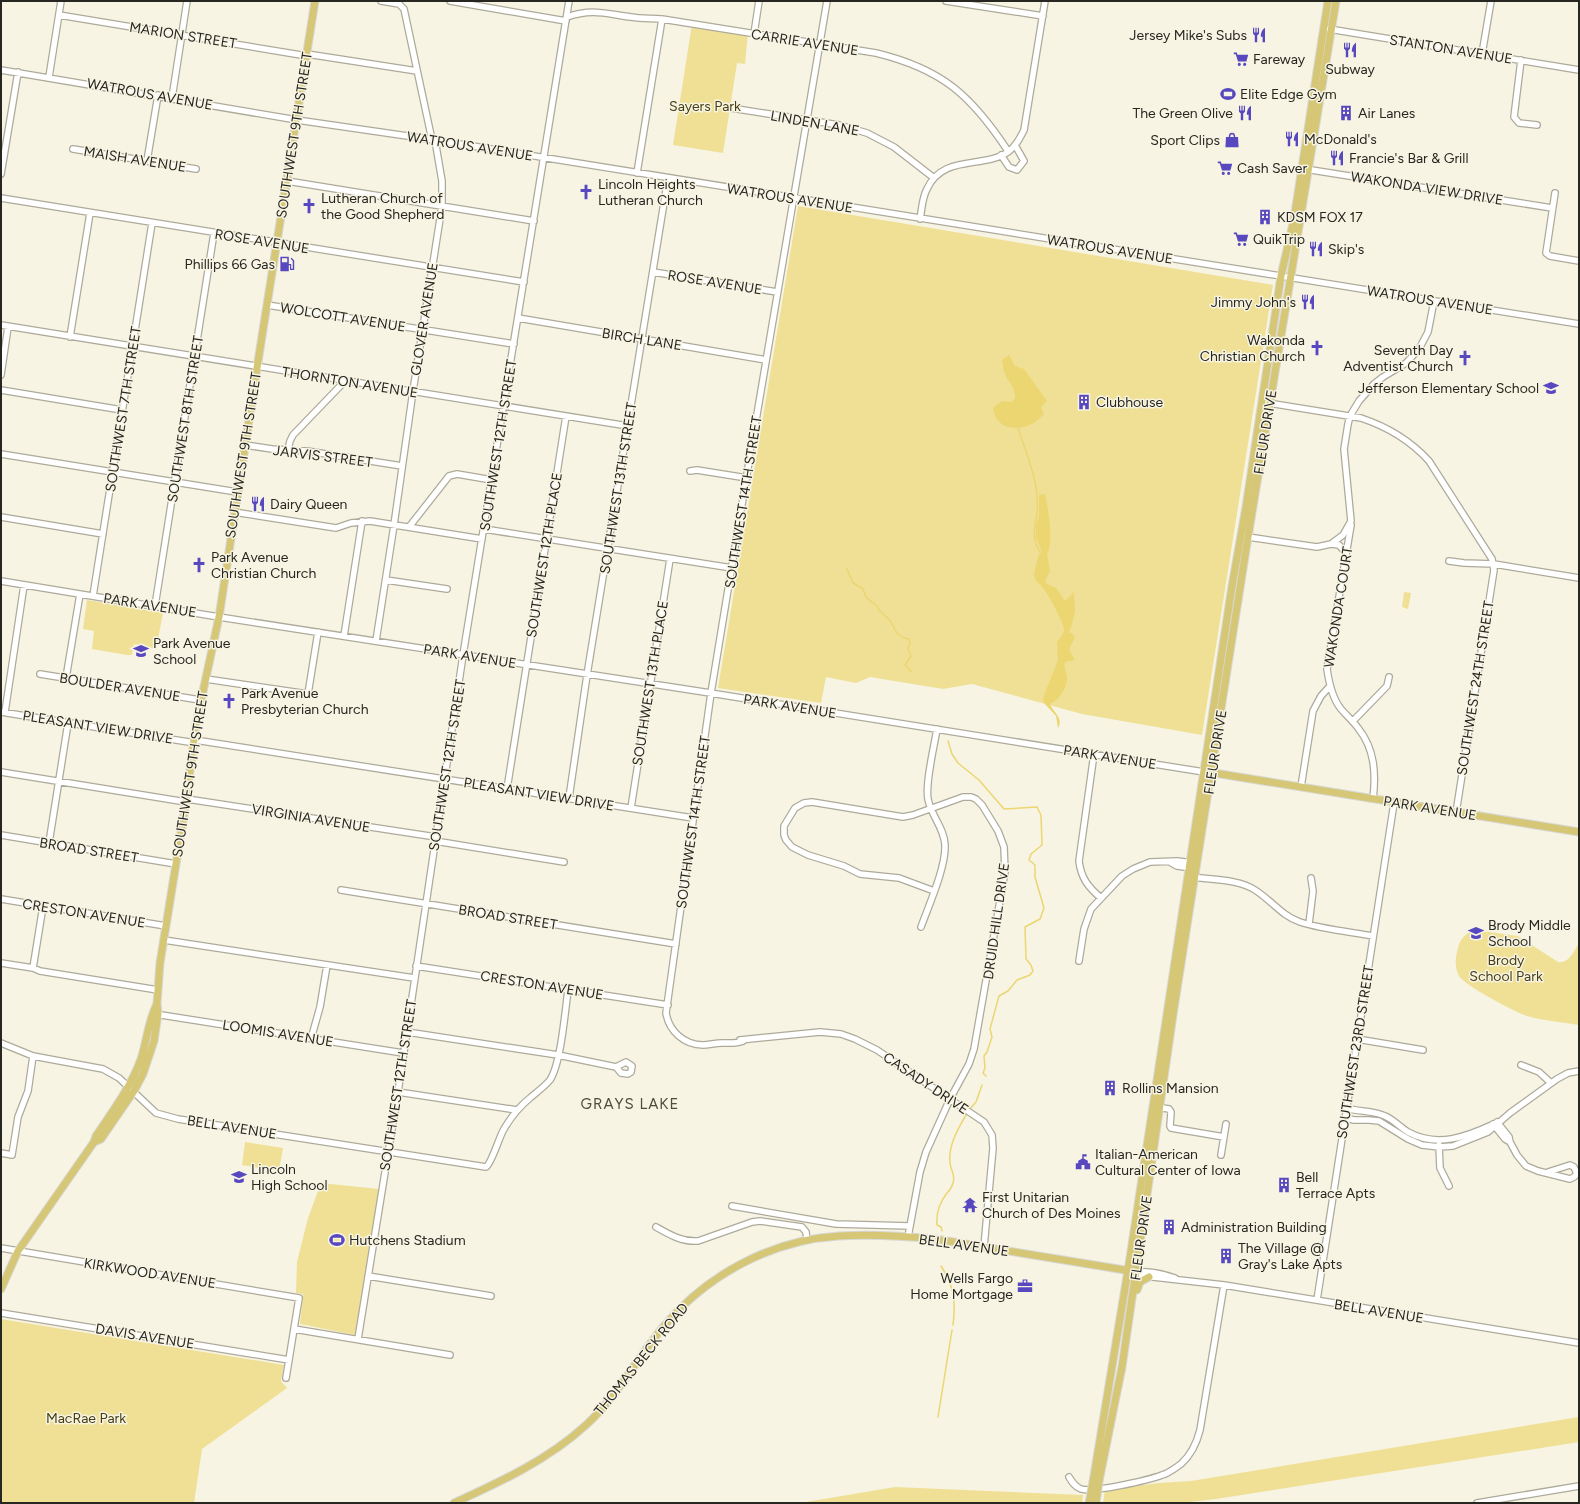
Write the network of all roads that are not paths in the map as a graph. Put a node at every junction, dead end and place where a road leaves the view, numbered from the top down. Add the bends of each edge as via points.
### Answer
1 (61, 1) edge
2 (187, 1) edge
3 (315, 1) edge
4 (381, 1) edge
5 (450, 1) edge
6 (569, 1) edge
7 (759, 1) edge
8 (827, 1) edge
9 (946, 1) edge
10 (1045, 1) edge
11 (1328, 1) edge
12 (1336, 1) edge
13 (1491, 1) edge
14 (59, 15) junction
15 (1043, 16) junction
16 (567, 19) junction
17 (662, 19) junction
18 (1323, 28) junction
19 (1332, 30) junction
20 (754, 34) junction
21 (181, 35) junction
22 (819, 44) junction
23 (1482, 54) junction
24 (307, 55) junction
25 (1522, 60) junction
26 (1, 70) edge
27 (1579, 70) edge
28 (417, 71) junction
29 (18, 72) junction
30 (49, 77) junction
31 (158, 95) junction
32 (172, 98) junction
33 (731, 108) dead end
34 (297, 120) junction
35 (807, 121) junction
36 (1537, 125) dead end
37 (433, 140) junction
38 (1015, 145) junction
39 (73, 149) dead end
40 (1008, 152) junction
41 (1001, 155) junction
42 (544, 158) junction
43 (147, 161) junction
44 (1301, 168) junction
45 (196, 169) dead end
46 (1309, 170) junction
47 (637, 173) junction
48 (1, 174) edge
49 (668, 178) junction
50 (934, 178) junction
51 (287, 181) junction
52 (1555, 193) dead end
53 (1, 198) edge
54 (794, 199) junction
55 (442, 206) junction
56 (1552, 208) junction
57 (90, 213) junction
58 (920, 219) junction
59 (534, 221) junction
60 (152, 223) junction
61 (214, 233) junction
62 (277, 243) junction
63 (1579, 260) edge
64 (432, 268) junction
65 (653, 272) junction
66 (1281, 276) junction
67 (1291, 278) junction
68 (524, 282) junction
69 (777, 292) junction
70 (1434, 301) junction
71 (267, 305) junction
72 (518, 318) junction
73 (1579, 324) edge
74 (1, 325) edge
75 (8, 326) junction
76 (422, 329) junction
77 (70, 337) junction
78 (642, 338) junction
79 (514, 344) junction
80 (132, 347) junction
81 (194, 357) junction
82 (766, 360) junction
83 (257, 368) junction
84 (1, 374) edge
85 (345, 381) junction
86 (1, 390) edge
87 (413, 391) junction
88 (1266, 403) junction
89 (504, 406) junction
90 (122, 410) junction
91 (566, 416) junction
92 (1350, 416) junction
93 (628, 426) junction
94 (245, 445) junction
95 (288, 450) junction
96 (1, 454) edge
97 (402, 466) junction
98 (690, 471) dead end
99 (112, 472) junction
100 (746, 478) junction
101 (492, 480) junction
102 (174, 482) junction
103 (237, 492) junction
104 (234, 512) junction
105 (1, 517) edge
106 (362, 521) junction
107 (1351, 521) junction
108 (394, 525) junction
109 (409, 527) junction
110 (1242, 528) junction
111 (484, 529) junction
112 (103, 534) junction
113 (1248, 537) junction
114 (482, 539) junction
115 (546, 539) junction
116 (1330, 544) junction
117 (608, 549) junction
118 (1346, 553) junction
119 (670, 559) junction
120 (1449, 561) dead end
121 (1494, 564) junction
122 (732, 568) junction
123 (1579, 578) edge
124 (386, 580) junction
125 (1, 581) edge
126 (24, 585) junction
127 (447, 589) dead end
128 (80, 594) junction
129 (93, 596) junction
130 (154, 606) junction
131 (219, 616) junction
132 (318, 632) junction
133 (344, 636) junction
134 (376, 641) junction
135 (463, 655) junction
136 (526, 664) junction
137 (40, 674) dead end
138 (588, 674) junction
139 (1389, 677) dead end
140 (66, 678) junction
141 (206, 679) junction
142 (650, 683) junction
143 (1330, 686) junction
144 (711, 693) junction
145 (200, 700) junction
146 (3, 712) edge
147 (1353, 721) junction
148 (68, 723) junction
149 (937, 729) junction
150 (195, 742) junction
151 (1094, 754) junction
152 (1, 772) edge
153 (1208, 772) junction
154 (445, 779) junction
155 (59, 781) junction
156 (1301, 787) junction
157 (507, 789) junction
158 (569, 798) junction
159 (1373, 799) junction
160 (186, 801) junction
161 (1394, 803) junction
162 (631, 808) junction
163 (931, 809) junction
164 (1456, 813) junction
165 (693, 818) junction
166 (1579, 832) edge
167 (1, 835) edge
168 (435, 839) junction
169 (49, 843) junction
170 (564, 862) dead end
171 (176, 864) junction
172 (1193, 866) junction
173 (1191, 877) junction
174 (1311, 878) dead end
175 (340, 890) dead end
176 (934, 890) junction
177 (1100, 898) junction
178 (1, 899) edge
179 (426, 904) junction
180 (43, 906) junction
181 (1309, 924) junction
182 (166, 926) junction
183 (921, 927) dead end
184 (1373, 936) junction
185 (164, 940) junction
186 (676, 944) junction
187 (1079, 961) dead end
188 (1, 963) edge
189 (327, 965) junction
190 (416, 966) junction
191 (33, 968) junction
192 (414, 978) junction
193 (158, 990) junction
194 (568, 990) junction
195 (668, 1005) junction
196 (155, 1014) junction
197 (407, 1032) junction
198 (311, 1039) junction
199 (1357, 1039) junction
200 (1, 1043) edge
201 (1423, 1050) dead end
202 (403, 1053) junction
203 (558, 1055) junction
204 (33, 1056) junction
205 (1521, 1065) dead end
206 (616, 1067) dead end
207 (1579, 1071) edge
208 (1551, 1083) junction
209 (131, 1088) junction
210 (398, 1092) junction
211 (950, 1099) junction
212 (1156, 1107) junction
213 (1346, 1108) junction
214 (517, 1110) junction
215 (1345, 1118) junction
216 (1396, 1123) junction
217 (1226, 1124) dead end
218 (1495, 1124) junction
219 (1392, 1129) junction
220 (1224, 1137) junction
221 (1439, 1140) junction
222 (1439, 1147) junction
223 (388, 1152) junction
224 (1, 1153) edge
225 (1221, 1155) dead end
226 (1548, 1172) dead end
227 (1449, 1186) dead end
228 (732, 1206) dead end
229 (910, 1226) junction
230 (656, 1227) dead end
231 (908, 1237) junction
232 (807, 1240) junction
233 (984, 1247) junction
234 (1, 1248) edge
235 (18, 1251) junction
236 (1128, 1271) junction
237 (1137, 1272) junction
238 (368, 1276) junction
239 (1150, 1277) junction
240 (1179, 1280) junction
241 (1224, 1285) junction
242 (1, 1289) edge
243 (491, 1296) dead end
244 (1316, 1300) junction
245 (1131, 1309) junction
246 (1, 1313) edge
247 (294, 1329) junction
248 (358, 1340) junction
249 (1579, 1343) edge
250 (450, 1354) dead end
251 (289, 1360) junction
252 (286, 1378) dead end
253 (1069, 1477) dead end
254 (1096, 1482) junction
255 (1579, 1486) edge
256 (454, 1503) edge
257 (1089, 1503) edge
258 (1096, 1503) edge
259 (1477, 1503) edge

1 - 14 street
2 - 21 street
3 - 24 main road, SOUTHWEST 9TH STREET
4 - 28 street, GLOVER AVENUE via 399,4 404,9
5 - 16 street, CARRIE AVENUE
6 - 16 street, SOUTHWEST 12TH STREET
7 - 20 street
8 - 22 street, SOUTHWEST 14TH STREET
9 - 15 street
10 - 15 street
11 - 18 main road, FLEUR DRIVE
12 - 19 main road, FLEUR DRIVE
13 - 23 street
14 - 21 street, MARION STREET
14 - 30 street
15 - 38 street via 1024,130
16 - 17 street, CARRIE AVENUE via 580,12 590,11 633,18
16 - 42 street, SOUTHWEST 12TH STREET
17 - 20 street, CARRIE AVENUE
17 - 47 street
18 - 19 street, STANTON AVENUE
18 - 44 main road, FLEUR DRIVE
19 - 23 street, STANTON AVENUE
19 - 46 main road, FLEUR DRIVE
20 - 22 street, CARRIE AVENUE
21 - 24 street, MARION STREET
21 - 32 street
22 - 35 street, SOUTHWEST 14TH STREET
22 - 40 street, CARRIE AVENUE via 876,53 930,72 968,99 991,126
23 - 25 street, STANTON AVENUE
24 - 28 street, MARION STREET
24 - 34 main road, SOUTHWEST 9TH STREET
25 - 27 street, STANTON AVENUE
25 - 36 street via 1514,117 1519,123
26 - 29 street, WATROUS AVENUE
28 - 37 street, GLOVER AVENUE
29 - 30 street, WATROUS AVENUE
29 - 48 street
30 - 31 street, WATROUS AVENUE
31 - 32 street, WATROUS AVENUE
31 - 43 street
32 - 34 street, WATROUS AVENUE
33 - 35 street, LINDEN LANE
34 - 37 street, WATROUS AVENUE
34 - 51 main road, SOUTHWEST 9TH STREET
35 - 50 street, LINDEN LANE via 853,128 874,136 894,147
35 - 54 street, SOUTHWEST 14TH STREET
37 - 42 street, WATROUS AVENUE
37 - 55 street, GLOVER AVENUE via 442,181
38 - 40 street
38 - 41 street via 1024,161 1017,170 1009,167
39 - 43 street, MAISH AVENUE
40 - 41 street
41 - 50 street via 957,164
42 - 47 street, WATROUS AVENUE
42 - 59 street, SOUTHWEST 12TH STREET
43 - 45 street, MAISH AVENUE
44 - 46 street, WAKONDA VIEW DRIVE
44 - 66 main road, FLEUR DRIVE via 1294,220
46 - 56 street, WAKONDA VIEW DRIVE
46 - 67 main road, FLEUR DRIVE
47 - 49 street, WATROUS AVENUE
49 - 54 street, WATROUS AVENUE
49 - 65 street, SOUTHWEST 13TH STREET
50 - 58 street via 927,188
51 - 55 street
51 - 62 main road, SOUTHWEST 9TH STREET
52 - 56 street
53 - 57 street, ROSE AVENUE
54 - 58 street, WATROUS AVENUE
54 - 69 street, SOUTHWEST 14TH STREET
55 - 59 street
55 - 64 street, GLOVER AVENUE
56 - 63 street via 1546,253 1550,256
57 - 60 street, ROSE AVENUE
57 - 77 street
58 - 66 street, WATROUS AVENUE
59 - 68 street, SOUTHWEST 12TH STREET
60 - 61 street, ROSE AVENUE
60 - 80 street, SOUTHWEST 7TH STREET
61 - 62 street, ROSE AVENUE
61 - 81 street, SOUTHWEST 8TH STREET
62 - 64 street, ROSE AVENUE
62 - 71 main road, SOUTHWEST 9TH STREET
64 - 68 street, ROSE AVENUE
64 - 76 street, GLOVER AVENUE
65 - 69 street, ROSE AVENUE
65 - 78 street, SOUTHWEST 13TH STREET
66 - 67 street, WATROUS AVENUE
66 - 88 main road, FLEUR DRIVE
67 - 70 street, WATROUS AVENUE
67 - 88 main road, FLEUR DRIVE
68 - 72 street, SOUTHWEST 12TH STREET
69 - 82 street, SOUTHWEST 14TH STREET
70 - 73 street, WATROUS AVENUE
70 - 92 street, WAKONDA COURT via 1428,332 1419,349 1406,363 1374,384
71 - 76 street, WOLCOTT AVENUE
71 - 83 main road, SOUTHWEST 9TH STREET
72 - 78 street, BIRCH LANE
72 - 79 street, SOUTHWEST 12TH STREET
74 - 75 street, THORNTON AVENUE
75 - 77 street, THORNTON AVENUE
75 - 84 street
76 - 79 street, WOLCOTT AVENUE
76 - 87 street, GLOVER AVENUE
77 - 80 street, THORNTON AVENUE
78 - 82 street, BIRCH LANE
78 - 93 street, SOUTHWEST 13TH STREET
79 - 89 street, SOUTHWEST 12TH STREET
80 - 81 street, THORNTON AVENUE
80 - 90 street, SOUTHWEST 7TH STREET
81 - 83 street, THORNTON AVENUE
81 - 102 street, SOUTHWEST 8TH STREET
82 - 100 street, SOUTHWEST 14TH STREET
83 - 85 street, THORNTON AVENUE
83 - 94 main road, SOUTHWEST 9TH STREET
85 - 87 street, THORNTON AVENUE
85 - 95 street via 293,435
86 - 90 street
87 - 89 street, THORNTON AVENUE
87 - 97 street, GLOVER AVENUE
88 - 92 street
88 - 110 main road, FLEUR DRIVE
88 - 113 main road, FLEUR DRIVE
89 - 91 street, THORNTON AVENUE
89 - 101 street, SOUTHWEST 12TH STREET
90 - 99 street, SOUTHWEST 7TH STREET
91 - 93 street, THORNTON AVENUE
91 - 115 street, SOUTHWEST 12TH PLACE
92 - 107 street, WAKONDA COURT via 1344,449
92 - 121 street via 1386,428 1420,451 1437,472
93 - 117 street, SOUTHWEST 13TH STREET
94 - 95 street, JARVIS STREET
94 - 103 main road, SOUTHWEST 9TH STREET
95 - 97 street, JARVIS STREET
96 - 99 street
97 - 108 street, GLOVER AVENUE
98 - 100 street
99 - 102 street
99 - 112 street, SOUTHWEST 7TH STREET
100 - 122 street, SOUTHWEST 14TH STREET
101 - 109 street via 457,474 449,476
101 - 111 street, SOUTHWEST 12TH STREET
102 - 103 street
102 - 130 street, SOUTHWEST 8TH STREET
103 - 104 main road, SOUTHWEST 9TH STREET
104 - 106 street via 336,528
104 - 131 main road, SOUTHWEST 9TH STREET
105 - 112 street
106 - 108 street
106 - 133 street
107 - 116 street via 1343,534
107 - 118 street, WAKONDA COURT
108 - 109 street
108 - 124 street, GLOVER AVENUE
109 - 114 street
110 - 113 street
110 - 153 main road, FLEUR DRIVE
111 - 114 street, SOUTHWEST 12TH STREET
111 - 115 street
112 - 129 street, SOUTHWEST 7TH STREET
113 - 116 street via 1310,547
113 - 153 main road, FLEUR DRIVE
114 - 135 street, SOUTHWEST 12TH STREET
115 - 117 street
115 - 136 street, SOUTHWEST 12TH PLACE
116 - 118 street via 1340,546
117 - 119 street
117 - 138 street, SOUTHWEST 13TH STREET
118 - 143 street, WAKONDA COURT via 1327,669
119 - 122 street
119 - 142 street, SOUTHWEST 13TH PLACE
120 - 121 street
121 - 123 street
121 - 164 street, SOUTHWEST 24TH STREET
122 - 144 street, SOUTHWEST 14TH STREET
124 - 127 street
124 - 134 street, GLOVER AVENUE
125 - 126 street, PARK AVENUE
126 - 128 street, PARK AVENUE
126 - 146 street
128 - 129 street, PARK AVENUE
128 - 140 street
129 - 130 street, PARK AVENUE
130 - 131 street, PARK AVENUE
131 - 132 street, PARK AVENUE
131 - 141 main road, SOUTHWEST 9TH STREET
132 - 133 street, PARK AVENUE
132 - 141 street via 306,694
133 - 134 street, PARK AVENUE
134 - 135 street, PARK AVENUE
135 - 136 street, PARK AVENUE
135 - 154 street, SOUTHWEST 12TH STREET
136 - 138 street, PARK AVENUE
136 - 157 street, SOUTHWEST 12TH PLACE
137 - 140 street, BOULDER AVENUE
138 - 142 street, PARK AVENUE
138 - 158 street, SOUTHWEST 13TH STREET
139 - 147 street via 1387,686
140 - 145 street, BOULDER AVENUE
141 - 145 main road, SOUTHWEST 9TH STREET
142 - 144 street, PARK AVENUE
142 - 162 street, SOUTHWEST 13TH PLACE
143 - 147 street, WAKONDA COURT via 1338,705
143 - 156 street via 1313,711
144 - 149 street, PARK AVENUE
144 - 165 street, SOUTHWEST 14TH STREET
145 - 150 main road, SOUTHWEST 9TH STREET
146 - 148 street, PLEASANT VIEW DRIVE
147 - 159 street, WAKONDA COURT via 1364,735 1373,759
148 - 150 street, PLEASANT VIEW DRIVE
148 - 155 street
149 - 151 street, PARK AVENUE
149 - 163 street via 927,791
150 - 154 street, PLEASANT VIEW DRIVE
150 - 160 main road, SOUTHWEST 9TH STREET
151 - 153 street, PARK AVENUE
151 - 177 street via 1078,861 1084,882
152 - 155 street, VIRGINIA AVENUE
153 - 156 main road, PARK AVENUE
153 - 172 main road, FLEUR DRIVE
154 - 157 street, PLEASANT VIEW DRIVE
154 - 168 street, SOUTHWEST 12TH STREET
155 - 160 street, VIRGINIA AVENUE
155 - 169 street
156 - 159 main road, PARK AVENUE
157 - 158 street, PLEASANT VIEW DRIVE
158 - 162 street, PLEASANT VIEW DRIVE
159 - 161 main road, PARK AVENUE
160 - 168 street, VIRGINIA AVENUE
160 - 171 main road, SOUTHWEST 9TH STREET
161 - 164 main road, PARK AVENUE
161 - 184 street, SOUTHWEST 23RD STREET
162 - 165 street, PLEASANT VIEW DRIVE
163 - 176 street via 942,828 945,845 944,862
163 - 176 street, DRUID HILL DRIVE via 902,817 812,802 804,803 795,808 784,826 784,831 786,840 792,847 808,855 844,866 860,874 899,878
163 - 211 street, DRUID HILL DRIVE via 963,797 976,799 998,831 1004,847 1006,864 978,1034 969,1064
164 - 166 main road, PARK AVENUE
165 - 186 street, SOUTHWEST 14TH STREET
167 - 169 street, BROAD STREET
168 - 170 street, VIRGINIA AVENUE
168 - 179 street, SOUTHWEST 12TH STREET
169 - 171 street, BROAD STREET
171 - 182 main road, SOUTHWEST 9TH STREET
172 - 173 main road, FLEUR DRIVE
172 - 177 street via 1177,861 1150,862 1122,876
173 - 181 street via 1248,886 1289,917
173 - 212 main road, FLEUR DRIVE
174 - 181 street via 1313,891
175 - 179 street, BROAD STREET
176 - 183 street
177 - 187 street via 1087,919
178 - 180 street, CRESTON AVENUE
179 - 186 street, BROAD STREET
179 - 190 street, SOUTHWEST 12TH STREET
180 - 182 street, CRESTON AVENUE
180 - 191 street
181 - 184 street
182 - 185 main road, SOUTHWEST 9TH STREET
184 - 199 street, SOUTHWEST 23RD STREET
185 - 189 street
185 - 193 main road, SOUTHWEST 9TH STREET
186 - 195 street, SOUTHWEST 14TH STREET
188 - 191 street
189 - 192 street
189 - 198 street via 320,1007
190 - 192 street, SOUTHWEST 12TH STREET
190 - 194 street, CRESTON AVENUE
191 - 193 street
192 - 197 street, SOUTHWEST 12TH STREET
193 - 196 main road, SOUTHWEST 9TH STREET
194 - 195 street, CRESTON AVENUE
194 - 203 street
195 - 211 street, CASADY DRIVE via 668,1020 675,1032 690,1044 721,1043 810,1032 841,1034 869,1045
196 - 198 street, LOOMIS AVENUE
196 - 209 main road, SOUTHWEST 9TH STREET via 154,1041 149,1058
197 - 202 street, SOUTHWEST 12TH STREET
197 - 203 street
198 - 202 street, LOOMIS AVENUE
199 - 201 street
199 - 213 street, SOUTHWEST 23RD STREET
200 - 204 street, BELL AVENUE
202 - 210 street, SOUTHWEST 12TH STREET
203 - 206 street
203 - 214 street via 549,1081
204 - 209 street, BELL AVENUE via 103,1069
204 - 224 street via 28,1090 18,1117 12,1155
205 - 208 street via 1539,1072
207 - 208 street via 1568,1073
208 - 218 street
209 - 223 street, BELL AVENUE via 156,1113 178,1119
209 - 235 main road, SOUTHWEST 9TH STREET via 101,1139 94,1142
210 - 214 street
210 - 223 street, SOUTHWEST 12TH STREET
211 - 229 street, DRUID HILL DRIVE via 926,1152
211 - 233 street, CASADY DRIVE via 988,1127 992,1138
212 - 220 street via 1169,1109 1171,1128
212 - 236 main road, FLEUR DRIVE
212 - 237 main road, FLEUR DRIVE
213 - 215 street, SOUTHWEST 23RD STREET
213 - 216 street via 1377,1112
214 - 223 street, BELL AVENUE via 503,1131 486,1167
215 - 219 street via 1379,1121
215 - 244 street, SOUTHWEST 23RD STREET
216 - 219 street
216 - 221 street via 1413,1134
217 - 220 street
218 - 221 street via 1467,1136
218 - 222 street via 1488,1132 1468,1141
218 - 226 street via 1509,1137 1526,1166
219 - 222 street via 1415,1142
220 - 225 street
221 - 222 street
222 - 227 street via 1440,1168
223 - 238 street, SOUTHWEST 12TH STREET
228 - 229 street, BELL AVENUE via 836,1224
229 - 231 street, BELL AVENUE
230 - 232 street via 690,1242 760,1221 802,1227
231 - 232 main road, THOMAS BECK ROAD via 839,1236
231 - 233 main road, BELL AVENUE
232 - 256 main road, THOMAS BECK ROAD via 773,1250 737,1266 702,1289 663,1327 604,1406 581,1430 546,1456
233 - 236 main road, BELL AVENUE
234 - 235 street, KIRKWOOD AVENUE
235 - 242 main road, SOUTHWEST 9TH STREET
235 - 247 street, KIRKWOOD AVENUE via 299,1298
236 - 237 main road, BELL AVENUE
236 - 254 main road, FLEUR DRIVE
237 - 239 street, BELL AVENUE
237 - 240 street, BELL AVENUE via 1165,1275
237 - 245 main road, FLEUR DRIVE
238 - 243 street
238 - 248 street, SOUTHWEST 12TH STREET
239 - 240 street, BELL AVENUE
239 - 245 main road via 1138,1285
240 - 241 street, BELL AVENUE
241 - 244 street, BELL AVENUE
241 - 253 street via 1200,1430 1193,1449 1185,1459 1163,1475 1097,1489 1081,1489 1074,1485
244 - 249 street, BELL AVENUE
245 - 254 main road, FLEUR DRIVE via 1119,1382
246 - 251 street, DAVIS AVENUE
247 - 248 street
247 - 251 street
248 - 250 street
251 - 252 street
254 - 257 main road, FLEUR DRIVE, bridge
254 - 258 main road, FLEUR DRIVE, bridge
255 - 259 street

